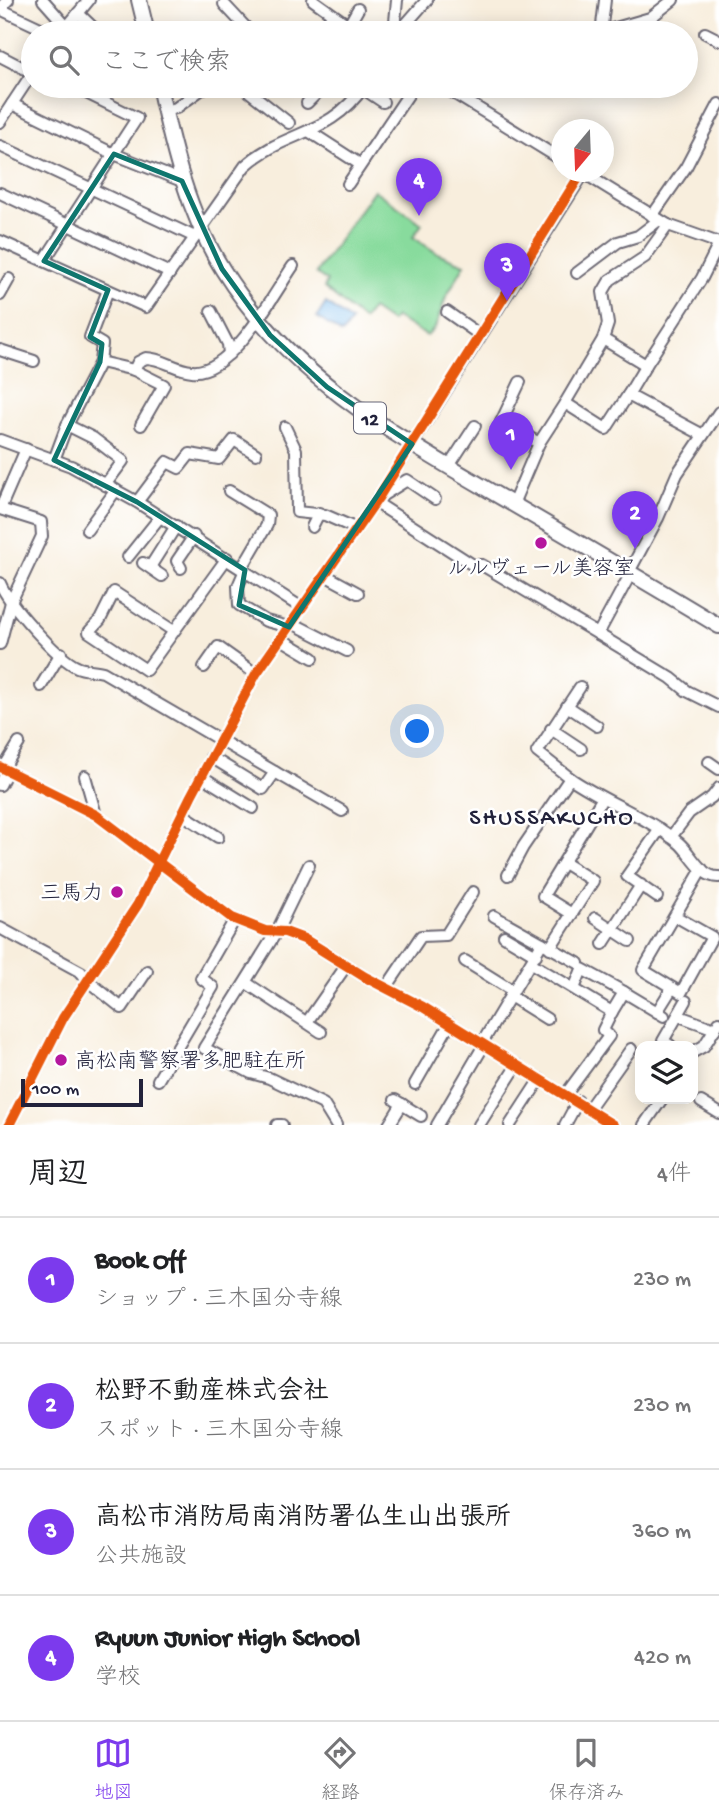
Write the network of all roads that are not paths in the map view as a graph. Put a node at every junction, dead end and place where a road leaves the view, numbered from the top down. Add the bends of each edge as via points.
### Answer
1 (8, 0) edge
2 (43, 0) edge
3 (89, 0) edge
4 (139, 0) edge
5 (313, 0) edge
6 (397, 0) edge
7 (427, 0) edge
8 (605, 0) edge
9 (673, 0) edge
10 (224, 4) dead end
11 (0, 8) edge
12 (358, 9) dead end
13 (78, 13) junction
14 (334, 15) junction
15 (27, 21) edge
16 (58, 21) edge
17 (71, 21) edge
18 (86, 21) edge
19 (143, 21) edge
20 (239, 21) edge
21 (329, 21) edge
22 (343, 21) edge
23 (351, 21) edge
24 (396, 21) edge
25 (407, 21) edge
26 (602, 21) edge
27 (642, 21) edge
28 (705, 33) dead end
29 (719, 40) edge
30 (0, 56) edge
31 (21, 67) edge
32 (21, 87) edge
33 (96, 98) edge
34 (161, 98) edge
35 (190, 98) edge
36 (257, 98) edge
37 (312, 98) edge
38 (354, 98) edge
39 (378, 98) edge
40 (406, 98) edge
41 (461, 98) edge
42 (383, 102) dead end
43 (307, 103) dead end
44 (7, 104) edge
45 (719, 104) edge
46 (164, 111) junction
47 (0, 122) edge
48 (289, 123) dead end
49 (310, 132) junction
50 (0, 146) edge
51 (114, 153) junction
52 (551, 153) edge
53 (358, 163) dead end
54 (182, 181) junction
55 (577, 182) edge
56 (599, 182) edge
57 (348, 184) dead end
58 (91, 188) junction
59 (0, 193) edge
60 (660, 221) junction
61 (67, 225) junction
62 (198, 233) junction
63 (0, 241) edge
64 (719, 244) edge
65 (44, 261) junction
66 (293, 266) dead end
67 (170, 273) junction
68 (577, 273) dead end
69 (9, 279) dead end
70 (108, 290) junction
71 (0, 295) edge
72 (211, 311) dead end
73 (447, 312) dead end
74 (257, 318) junction
75 (480, 335) junction
76 (603, 339) junction
77 (0, 350) edge
78 (229, 354) junction
79 (34, 361) dead end
80 (100, 362) junction
81 (646, 365) junction
82 (134, 370) junction
83 (520, 382) dead end
84 (628, 395) junction
85 (565, 403) junction
86 (719, 412) edge
87 (67, 425) junction
88 (141, 425) dead end
89 (475, 426) dead end
90 (285, 427) dead end
91 (703, 435) junction
92 (0, 440) edge
93 (539, 443) junction
94 (412, 444) junction
95 (26, 449) junction
96 (256, 455) dead end
97 (54, 460) junction
98 (449, 466) junction
99 (111, 488) junction
100 (229, 491) dead end
101 (435, 499) dead end
102 (376, 500) junction
103 (137, 502) junction
104 (513, 504) junction
105 (0, 509) edge
106 (318, 513) junction
107 (160, 517) junction
108 (176, 526) junction
109 (312, 527) dead end
110 (357, 529) junction
111 (87, 530) dead end
112 (194, 536) junction
113 (128, 557) dead end
114 (227, 558) junction
115 (181, 568) dead end
116 (243, 569) junction
117 (630, 573) junction
118 (325, 575) junction
119 (162, 576) dead end
120 (1, 588) edge
121 (358, 593) dead end
122 (11, 602) junction
123 (302, 608) junction
124 (290, 625) junction
125 (719, 626) edge
126 (172, 630) junction
127 (598, 634) junction
128 (319, 636) junction
129 (281, 639) junction
130 (0, 641) edge
131 (347, 651) dead end
132 (61, 653) junction
133 (204, 667) dead end
134 (256, 674) junction
135 (41, 685) dead end
136 (580, 687) dead end
137 (567, 706) junction
138 (719, 707) edge
139 (597, 726) dead end
140 (551, 729) junction
141 (221, 738) junction
142 (19, 743) dead end
143 (581, 749) dead end
144 (211, 757) junction
145 (3, 769) edge
146 (275, 772) junction
147 (85, 776) dead end
148 (201, 776) junction
149 (570, 778) junction
150 (0, 785) edge
151 (719, 788) edge
152 (602, 799) junction
153 (253, 808) dead end
154 (342, 811) dead end
155 (182, 814) junction
156 (96, 815) junction
157 (660, 830) junction
158 (218, 837) dead end
159 (671, 837) junction
160 (161, 862) junction
161 (564, 863) junction
162 (309, 865) dead end
163 (702, 869) junction
164 (508, 875) dead end
165 (719, 877) edge
166 (641, 885) junction
167 (473, 892) dead end
168 (657, 897) dead end
169 (572, 914) junction
170 (494, 916) dead end
171 (674, 916) junction
172 (595, 918) dead end
173 (235, 919) junction
174 (0, 928) edge
175 (612, 930) junction
176 (277, 931) junction
177 (504, 936) dead end
178 (630, 941) dead end
179 (603, 944) dead end
180 (546, 945) junction
181 (533, 959) junction
182 (465, 961) dead end
183 (578, 963) dead end
184 (346, 966) junction
185 (146, 971) dead end
186 (88, 981) junction
187 (248, 984) dead end
188 (386, 988) junction
189 (671, 988) junction
190 (574, 989) junction
191 (624, 992) junction
192 (511, 994) junction
193 (686, 1001) dead end
194 (612, 1012) junction
195 (679, 1016) junction
196 (547, 1019) dead end
197 (307, 1023) junction
198 (450, 1023) junction
199 (717, 1026) edge
200 (321, 1032) dead end
201 (663, 1041) edge
202 (483, 1044) junction
203 (631, 1049) dead end
204 (698, 1049) edge
205 (517, 1065) junction
206 (540, 1079) junction
207 (158, 1080) dead end
208 (415, 1084) dead end
209 (566, 1094) junction
210 (578, 1101) junction
211 (701, 1102) dead end
212 (659, 1104) edge
213 (589, 1108) junction
214 (719, 1113) edge
215 (517, 1115) junction
216 (421, 1116) dead end
217 (528, 1121) dead end
218 (9, 1125) edge
219 (336, 1125) edge
220 (389, 1125) edge
221 (437, 1125) edge
222 (479, 1125) edge
223 (510, 1125) edge
224 (565, 1125) edge
225 (612, 1125) edge
226 (644, 1125) edge

1 - 11 street
2 - 16 street
3 - 13 street
4 - 19 main road
5 - 14 street
6 - 24 street
7 - 25 street
8 - 26 street
9 - 27 street
10 - 20 street
11 - 15 street
12 - 23 street
13 - 17 street
13 - 18 street
14 - 21 street
14 - 22 street
28 - 29 street
30 - 31 street
32 - 44 street
33 - 51 street via 137,118
34 - 46 main road, 12
35 - 46 street
36 - 48 street
37 - 43 street
38 - 49 street via 342,112
39 - 42 street
40 - 57 street
41 - 52 street
44 - 47 street
44 - 51 street
45 - 60 street
46 - 54 main road, 12
49 - 53 street
49 - 62 street via 256,156
50 - 58 street
51 - 54 street
51 - 58 street
54 - 62 main road, 12
55 - 75 street
56 - 60 street
58 - 61 street
58 - 62 street
59 - 61 street
60 - 64 street
60 - 68 street via 638,236 618,242
60 - 76 street via 645,257 610,280 603,292 608,324
61 - 65 street
61 - 67 street
62 - 67 street
62 - 74 main road, 12
63 - 65 street
64 - 81 street
65 - 70 street
66 - 74 street
67 - 70 street via 146,307
69 - 71 street
70 - 80 street via 90,337 102,344
72 - 78 street
73 - 75 street
74 - 78 street
74 - 94 main road, 12 via 327,387
75 - 94 street
76 - 81 street
76 - 85 street
77 - 79 street
78 - 82 street via 199,371 146,358
80 - 82 street
80 - 87 street
81 - 84 street
82 - 88 street via 164,385
83 - 93 street via 501,422
84 - 85 street via 606,429
84 - 91 street
85 - 93 street
86 - 91 street
87 - 97 street
87 - 99 street via 122,461
89 - 98 street
90 - 106 street via 296,450 297,512
91 - 117 street via 677,474
92 - 95 street
93 - 104 street
94 - 98 main road, 12
94 - 102 street
95 - 97 street
95 - 105 street
96 - 103 street via 234,440 219,459 190,454 183,470 164,460
97 - 99 street
98 - 104 main road, 12
99 - 103 street
99 - 111 street
100 - 116 street via 268,515
101 - 102 street via 407,480
102 - 110 street
102 - 127 street via 473,565 482,565
103 - 107 street
104 - 117 main road, 12
105 - 122 street via 41,522 42,536
106 - 109 street
106 - 110 street
107 - 108 street
107 - 113 street
108 - 112 street
108 - 119 street via 146,565
110 - 118 street
112 - 114 street
112 - 115 street via 177,561
114 - 116 street
114 - 126 street
116 - 123 street
116 - 124 street via 239,605 266,621
117 - 125 main road, 12
117 - 127 street
118 - 121 street
118 - 123 street
120 - 122 street
122 - 130 street
122 - 132 street via 38,635
123 - 124 street
124 - 128 street
124 - 129 street
126 - 126 street via 146,670 89,632 114,592
127 - 138 street
128 - 129 street via 310,657
128 - 131 street
129 - 134 street
132 - 135 street
132 - 141 street via 78,667 103,672
133 - 134 street via 218,647
134 - 141 street
136 - 137 street
137 - 139 street
137 - 140 street
140 - 143 street
140 - 149 street via 537,752
141 - 144 street
141 - 146 street
142 - 145 street
144 - 146 street via 263,789
144 - 148 street
145 - 150 street
145 - 156 street
146 - 154 street
147 - 156 street
148 - 153 street
148 - 155 street
149 - 152 street
149 - 164 street
151 - 159 street via 689,813
152 - 157 street
152 - 161 street
155 - 158 street
155 - 160 street
156 - 160 street
157 - 159 street
157 - 166 street via 627,876
159 - 163 street
160 - 173 street
160 - 186 street
161 - 169 street via 593,881
161 - 169 street via 543,897
162 - 176 street
163 - 165 street via 712,878
163 - 171 street
166 - 168 street
166 - 175 street
167 - 188 street via 446,935 421,936
169 - 180 street
170 - 180 street
171 - 189 street via 643,970
171 - 189 street via 712,937 681,993
172 - 175 street
173 - 176 street
173 - 207 street via 201,978 213,987
174 - 186 street via 81,972
175 - 178 street
175 - 179 street
176 - 184 street via 293,933
176 - 219 street via 204,1048 323,1104
177 - 181 street
180 - 181 street
180 - 183 street
181 - 190 street
181 - 192 street
182 - 192 street
184 - 188 street
184 - 197 street
185 - 186 street via 122,1008
186 - 218 street via 45,1050
187 - 197 street
188 - 198 street
189 - 191 street via 660,1014
190 - 191 street via 582,969
190 - 194 street
191 - 194 street
192 - 196 street
192 - 202 street
193 - 195 street
194 - 209 street via 603,1030 609,1036
195 - 199 street
195 - 201 street
197 - 200 street
198 - 202 street
198 - 208 street
199 - 204 street
202 - 205 street
202 - 221 street
203 - 213 street
205 - 206 street
205 - 222 street
206 - 209 street
206 - 215 street
209 - 210 street
210 - 213 street
210 - 224 street
211 - 214 street
212 - 226 street
213 - 225 street
215 - 217 street
215 - 223 street
216 - 220 street via 398,1102

